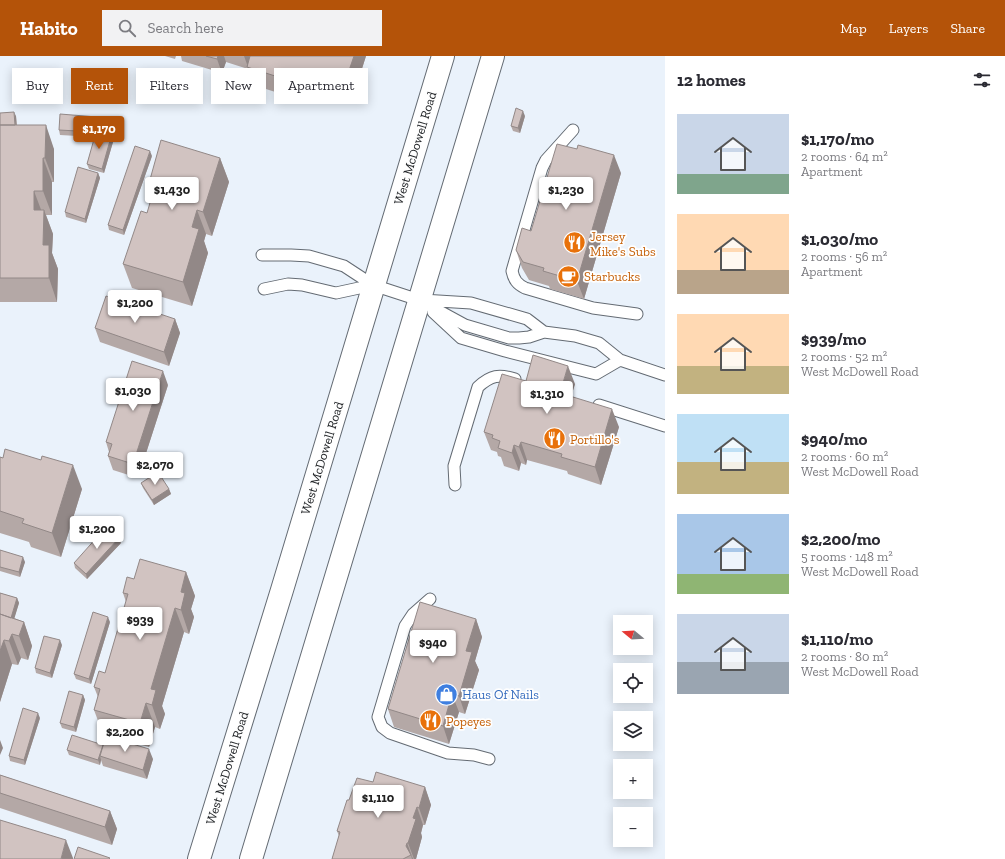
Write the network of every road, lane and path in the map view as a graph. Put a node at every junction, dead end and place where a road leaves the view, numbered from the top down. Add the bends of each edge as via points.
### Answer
1 (443, 56) edge
2 (493, 56) edge
3 (573, 130) dead end
4 (262, 255) dead end
5 (373, 285) junction
6 (264, 289) dead end
7 (419, 300) junction
8 (637, 314) dead end
9 (544, 332) junction
10 (620, 360) junction
11 (665, 375) edge
12 (524, 382) edge
13 (586, 401) edge
14 (665, 426) edge
15 (455, 485) dead end
16 (430, 599) dead end
17 (489, 759) dead end
18 (199, 859) edge
19 (251, 859) edge

1 - 5 main road, West McDowell Road
2 - 7 main road
3 - 8 lane via 542,168 512,272 514,280 525,288 593,308
4 - 5 lane via 309,256 344,266
5 - 6 lane via 336,293 288,284
5 - 7 lane
5 - 18 main road, West McDowell Road
7 - 9 lane via 471,303 526,319
7 - 9 lane via 465,325 509,338 529,337
7 - 10 lane via 461,338 596,374
7 - 19 main road
9 - 10 lane via 575,336 599,343
10 - 11 lane
12 - 15 lane via 500,376 485,380 478,387 454,466
13 - 14 lane
16 - 17 lane via 413,614 405,626 378,716 382,727 390,733 448,753

